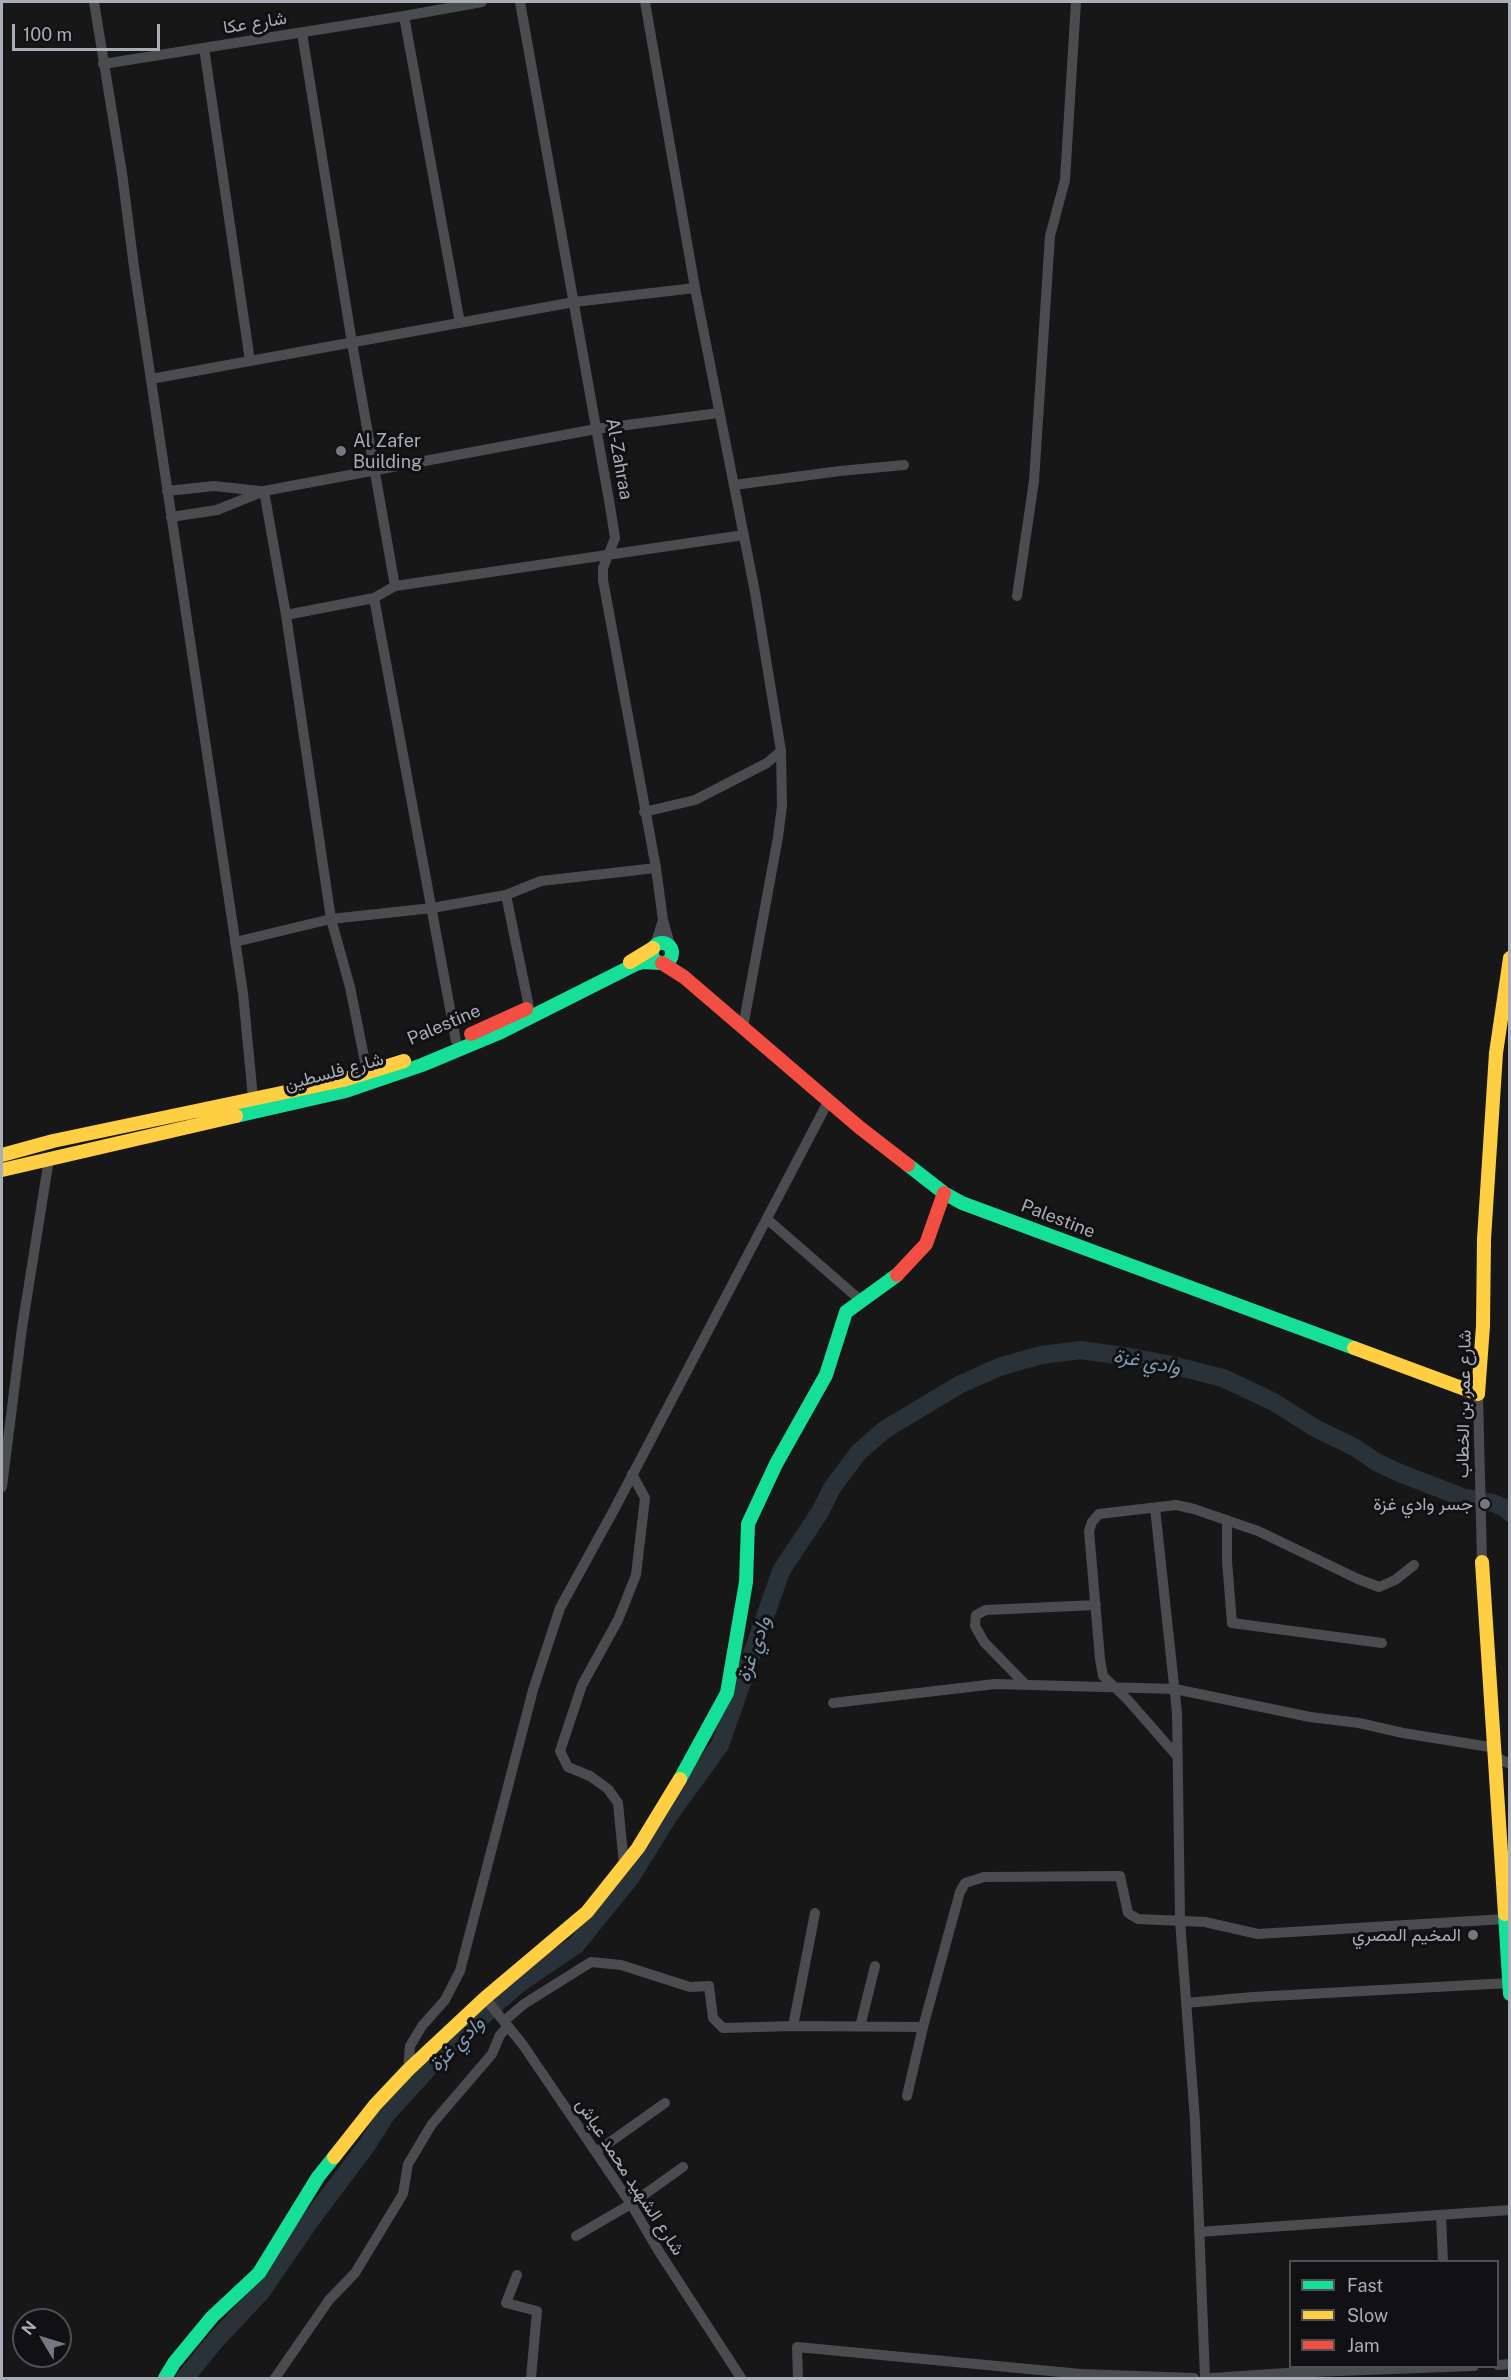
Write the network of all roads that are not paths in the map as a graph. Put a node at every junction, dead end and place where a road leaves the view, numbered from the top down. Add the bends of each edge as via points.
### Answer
1 (94, 2) edge
2 (482, 2) edge
3 (520, 2) edge
4 (645, 2) edge
5 (1076, 2) edge
6 (404, 16) junction
7 (302, 33) junction
8 (204, 48) junction
9 (103, 64) junction
10 (695, 288) junction
11 (574, 302) junction
12 (460, 323) junction
13 (352, 343) junction
14 (250, 361) junction
15 (151, 379) junction
16 (719, 413) junction
17 (597, 429) junction
18 (904, 465) dead end
19 (375, 471) junction
20 (734, 485) junction
21 (167, 491) junction
22 (264, 491) junction
23 (171, 517) junction
24 (744, 535) junction
25 (607, 557) junction
26 (395, 586) junction
27 (1017, 596) dead end
28 (374, 598) junction
29 (286, 615) junction
30 (781, 751) junction
31 (644, 812) junction
32 (656, 868) junction
33 (506, 895) junction
34 (432, 908) junction
35 (331, 919) junction
36 (663, 920) junction
37 (235, 942) junction
38 (654, 947) junction
39 (666, 957) junction
40 (1509, 958) edge
41 (529, 1007) junction
42 (743, 1027) junction
43 (456, 1041) junction
44 (367, 1072) junction
45 (253, 1098) junction
46 (829, 1100) junction
47 (2, 1155) edge
48 (50, 1159) junction
49 (2, 1170) edge
50 (944, 1193) junction
51 (767, 1219) junction
52 (860, 1299) dead end
53 (1478, 1394) junction
54 (632, 1474) junction
55 (2, 1486) edge
56 (1155, 1508) junction
57 (1227, 1520) junction
58 (1482, 1562) joint
59 (1414, 1565) dead end
60 (1096, 1605) junction
61 (1382, 1643) dead end
62 (1026, 1685) junction
63 (1113, 1688) junction
64 (1175, 1689) junction
65 (833, 1703) dead end
66 (1496, 1753) junction
67 (1177, 1756) junction
68 (1509, 1764) edge
69 (624, 1865) junction
70 (815, 1913) dead end
71 (1505, 1919) junction
72 (1180, 1920) junction
73 (875, 1966) dead end
74 (1509, 1983) edge
75 (1509, 1995) edge
76 (487, 2000) junction
77 (1186, 2003) junction
78 (506, 2023) junction
79 (793, 2026) junction
80 (860, 2026) junction
81 (923, 2027) junction
82 (408, 2070) junction
83 (908, 2096) dead end
84 (665, 2103) dead end
85 (596, 2152) junction
86 (683, 2167) dead end
87 (631, 2204) junction
88 (1509, 2210) edge
89 (1441, 2215) junction
90 (1199, 2232) junction
91 (576, 2235) dead end
92 (1443, 2260) edge
93 (517, 2275) dead end
94 (1468, 2368) edge
95 (1448, 2371) edge
96 (1081, 2376) edge
97 (1286, 2376) edge
98 (165, 2379) edge
99 (275, 2379) edge
100 (531, 2379) edge
101 (741, 2379) edge
102 (798, 2379) edge
103 (1194, 2379) edge
104 (1205, 2379) edge
105 (1212, 2379) edge

1 - 9 street
2 - 6 street, شارع عكا
3 - 11 street, Al-Zahraa
4 - 10 street
5 - 27 street via 1065,180 1050,236 1034,481
6 - 7 street, شارع عكا
6 - 12 street
7 - 8 street, شارع عكا
7 - 13 street
8 - 9 street, شارع عكا
8 - 14 street
9 - 15 street
10 - 11 street
10 - 16 street
11 - 12 street
11 - 17 street, Al-Zahraa
12 - 13 street
13 - 14 street
13 - 19 street
14 - 15 street
15 - 21 street
16 - 17 street
16 - 20 street
17 - 19 street
17 - 25 street, Al-Zahraa via 615,537
18 - 20 street
19 - 22 street
19 - 26 street
20 - 24 street
21 - 22 street via 214,486
21 - 23 street
22 - 23 street via 217,510
22 - 29 street
23 - 37 street
24 - 25 street
24 - 30 street
25 - 26 street
25 - 31 street, Al-Zahraa via 603,580
26 - 28 street
28 - 29 street
28 - 34 street
29 - 35 street
30 - 31 street via 767,763 696,800
30 - 42 street via 778,837
31 - 32 street, Al-Zahraa
32 - 33 street via 541,881
32 - 36 street, Al-Zahraa
33 - 34 street
33 - 41 street
34 - 35 street
34 - 43 street
35 - 37 street
35 - 44 street
36 - 38 street, Al-Zahraa
36 - 39 street, Al-Zahraa
37 - 45 street
38 - 39 street, Palestine via 652,957
38 - 41 street, Palestine via 632,961
39 - 42 street, Palestine
39 - 48 street, شارع فلسطين via 636,964 501,1032 346,1091
40 - 53 street, شارع عمر بن الخطاب via 1497,1053
41 - 43 street, Palestine
42 - 46 street, Palestine
43 - 44 street, Palestine
44 - 45 street, Palestine
45 - 47 street, Palestine
46 - 50 street, Palestine
46 - 51 street
48 - 49 street, شارع فلسطين
48 - 55 street via 22,1328
50 - 53 street, Palestine via 962,1203
50 - 69 street via 926,1244 901,1272 846,1312 826,1375 776,1464 748,1524 746,1582 727,1693 686,1770
51 - 52 street
51 - 54 street
53 - 58 street, شارع عمر بن الخطاب
54 - 69 street via 645,1498 636,1575 618,1620 582,1685 560,1751 568,1767 590,1776 608,1789 618,1803
54 - 82 street via 560,1608 533,1690 460,1971 410,2046
56 - 57 street via 1176,1505
56 - 60 street via 1099,1514 1092,1522 1089,1531
56 - 64 street
57 - 59 street via 1379,1587
57 - 61 street via 1232,1623
58 - 66 street, شارع عمر بن الخطاب
60 - 62 street via 986,1610 976,1615 975,1626 984,1642
60 - 63 street via 1103,1676
62 - 63 street
62 - 65 street via 995,1684
63 - 64 street
63 - 67 street
64 - 66 street
64 - 67 street
66 - 68 street
66 - 71 street, شارع عمر بن الخطاب
67 - 72 street
69 - 76 street via 587,1912
70 - 79 street
71 - 72 street via 1258,1934
71 - 74 street, شارع عمر بن الخطاب
72 - 77 street
72 - 81 street via 1138,1919 1128,1912 1120,1876 984,1877 965,1882
73 - 80 street
74 - 75 street, شارع عمر بن الخطاب
74 - 77 street
76 - 78 street, شارع الشهيد محمد عياش
76 - 82 street
77 - 90 street
78 - 79 street via 524,2004 591,1962 621,1965 690,1987 709,1986 713,2018 723,2028
78 - 85 street, شارع الشهيد محمد عياش
78 - 99 street via 492,2054 432,2124 408,2164 404,2194 355,2273 329,2300
79 - 80 street
80 - 81 street
81 - 83 street
82 - 98 street via 318,2176 259,2273 212,2317
84 - 85 street
85 - 87 street, شارع الشهيد محمد عياش
86 - 87 street
87 - 91 street
87 - 101 street, شارع الشهيد محمد عياش
88 - 89 street
89 - 90 street
89 - 92 street
90 - 104 street
93 - 100 street via 506,2303 537,2311
94 - 95 street
95 - 97 street
96 - 102 street via 797,2347
96 - 103 street
97 - 105 street

